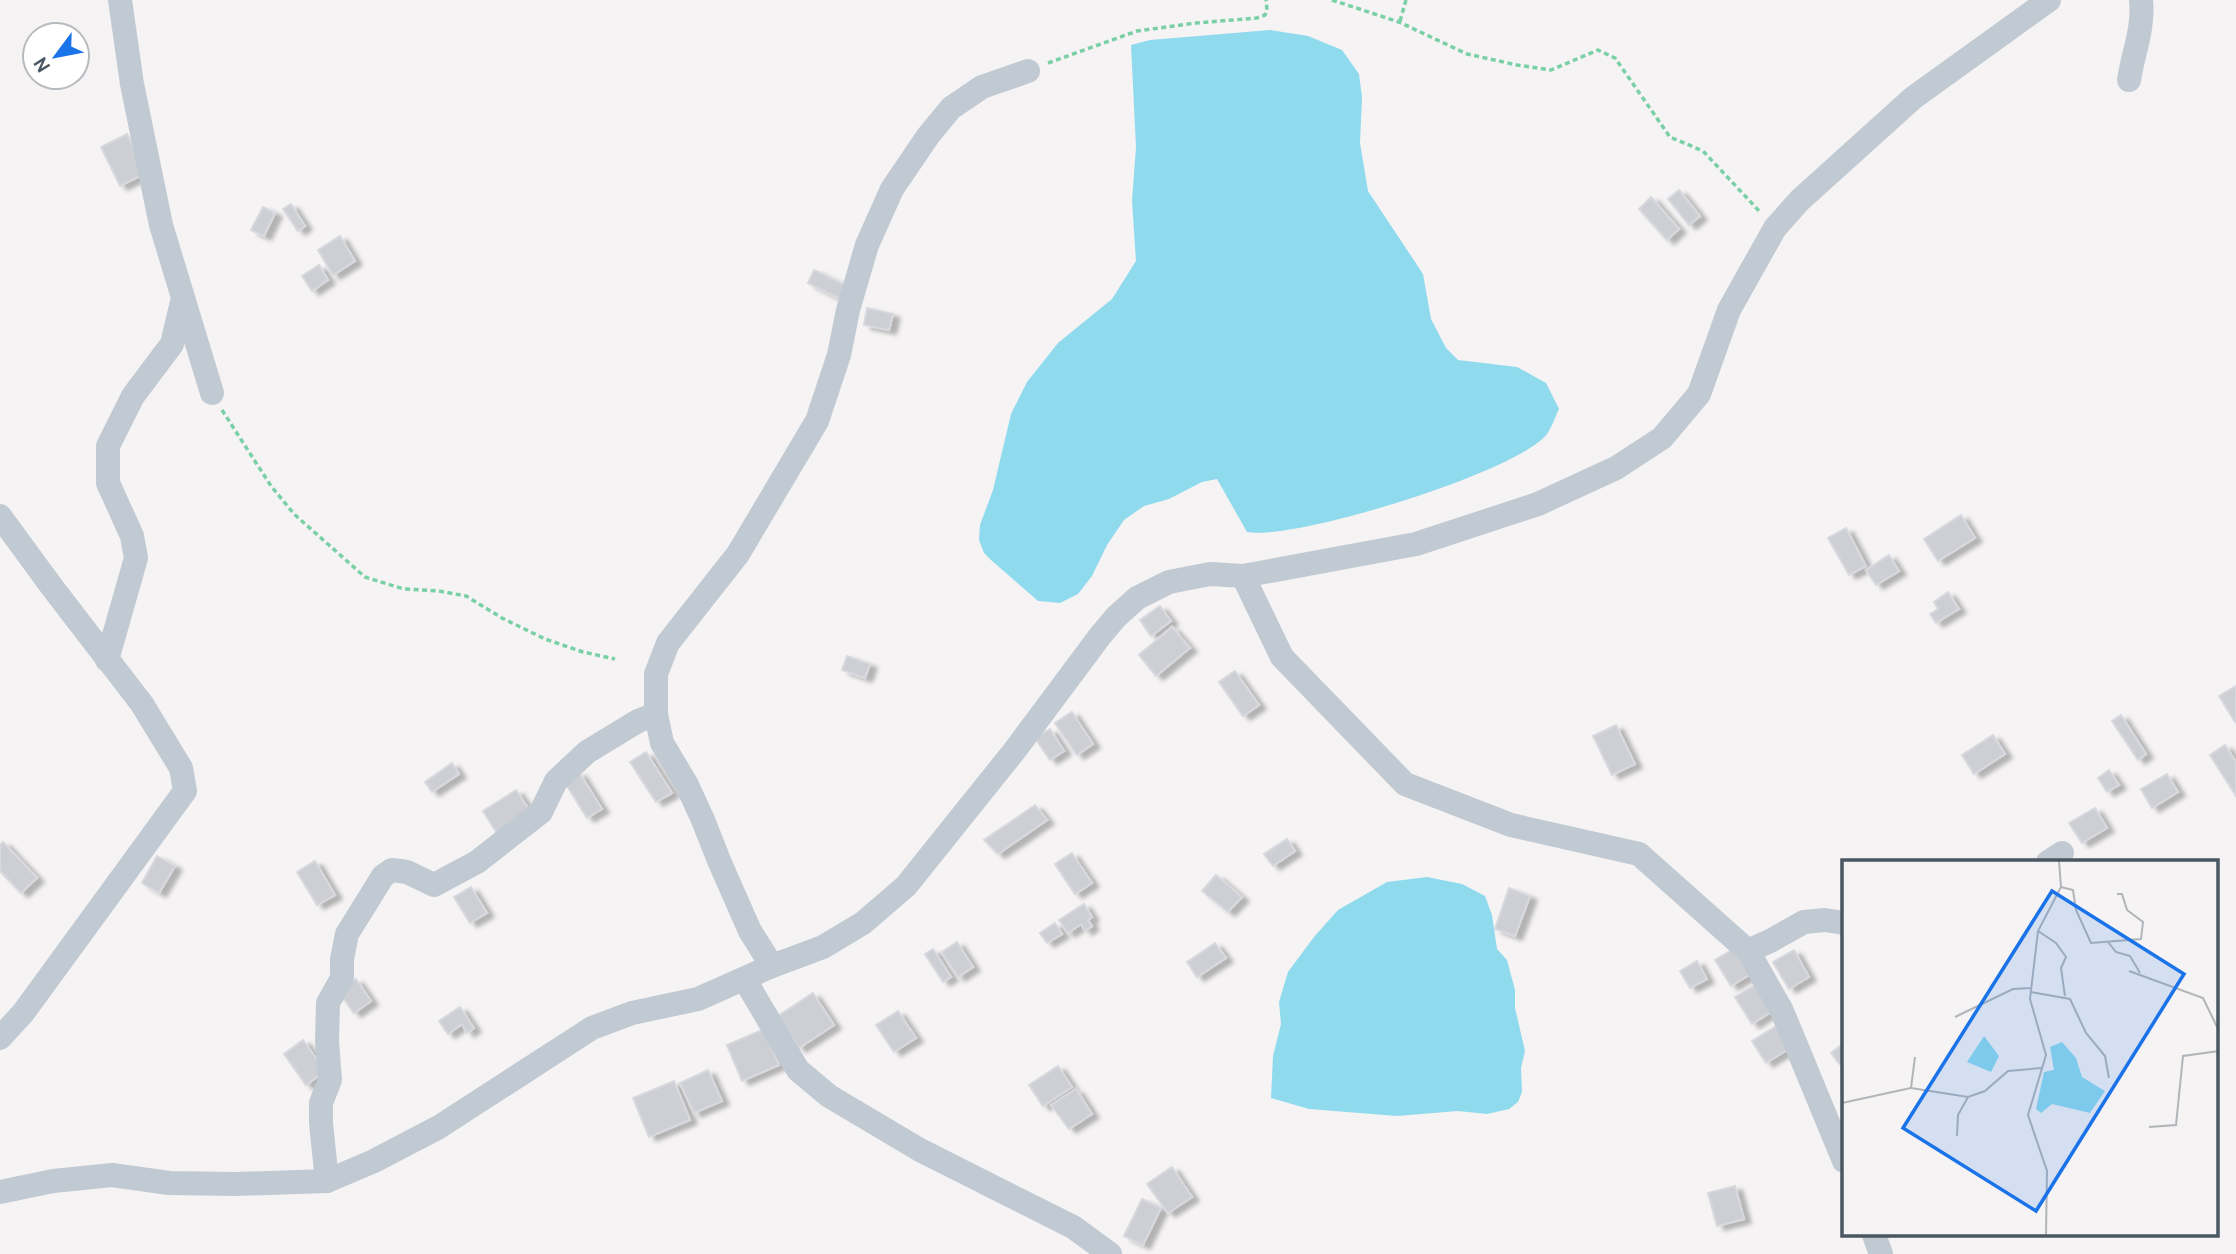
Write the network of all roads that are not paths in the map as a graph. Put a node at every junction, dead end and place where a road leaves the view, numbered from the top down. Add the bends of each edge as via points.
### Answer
1 (120, 0) edge
2 (2049, 0) edge
3 (2141, 0) edge
4 (1028, 71) road end
5 (2129, 80) dead end
6 (182, 301) junction
7 (212, 393) road end
8 (0, 516) edge
9 (1243, 576) junction
10 (107, 660) junction
11 (656, 714) junction
12 (1842, 923) edge
13 (1748, 951) junction
14 (772, 966) junction
15 (745, 980) junction
16 (0, 1038) edge
17 (1842, 1156) edge
18 (327, 1181) junction
19 (0, 1192) edge
20 (1874, 1236) edge
21 (1110, 1254) edge
22 (1881, 1254) edge

1 - 6 street via 146,158
2 - 9 street via 1913,98 1775,228 1729,310 1699,394 1662,438 1575,488 1481,523 1416,544
3 - 5 street via 2140,34
4 - 11 street via 982,87 951,107 892,189 867,245 817,421 738,554 668,643 656,674
6 - 7 street
6 - 10 street via 172,344 133,396 108,446 108,483 132,536 136,558
8 - 10 street
9 - 13 street via 1282,657 1405,784 1511,825 1639,854
9 - 14 street via 1210,574 1169,582 1137,598 1100,636 906,886 863,923 823,947
10 - 16 street via 181,768 185,791
11 - 14 street via 662,743 704,820 750,931
11 - 18 street via 587,752 556,780 541,811 477,862 434,885 407,872 392,870 383,876 347,933 342,978 328,1003 330,1080 321,1103
12 - 13 street via 1804,922
13 - 17 street via 1782,1011
14 - 15 street
15 - 18 street via 698,999 632,1013 592,1028 439,1127
15 - 21 street via 798,1070 829,1096 920,1150 1073,1227
18 - 19 street via 169,1183 111,1175
20 - 22 street

